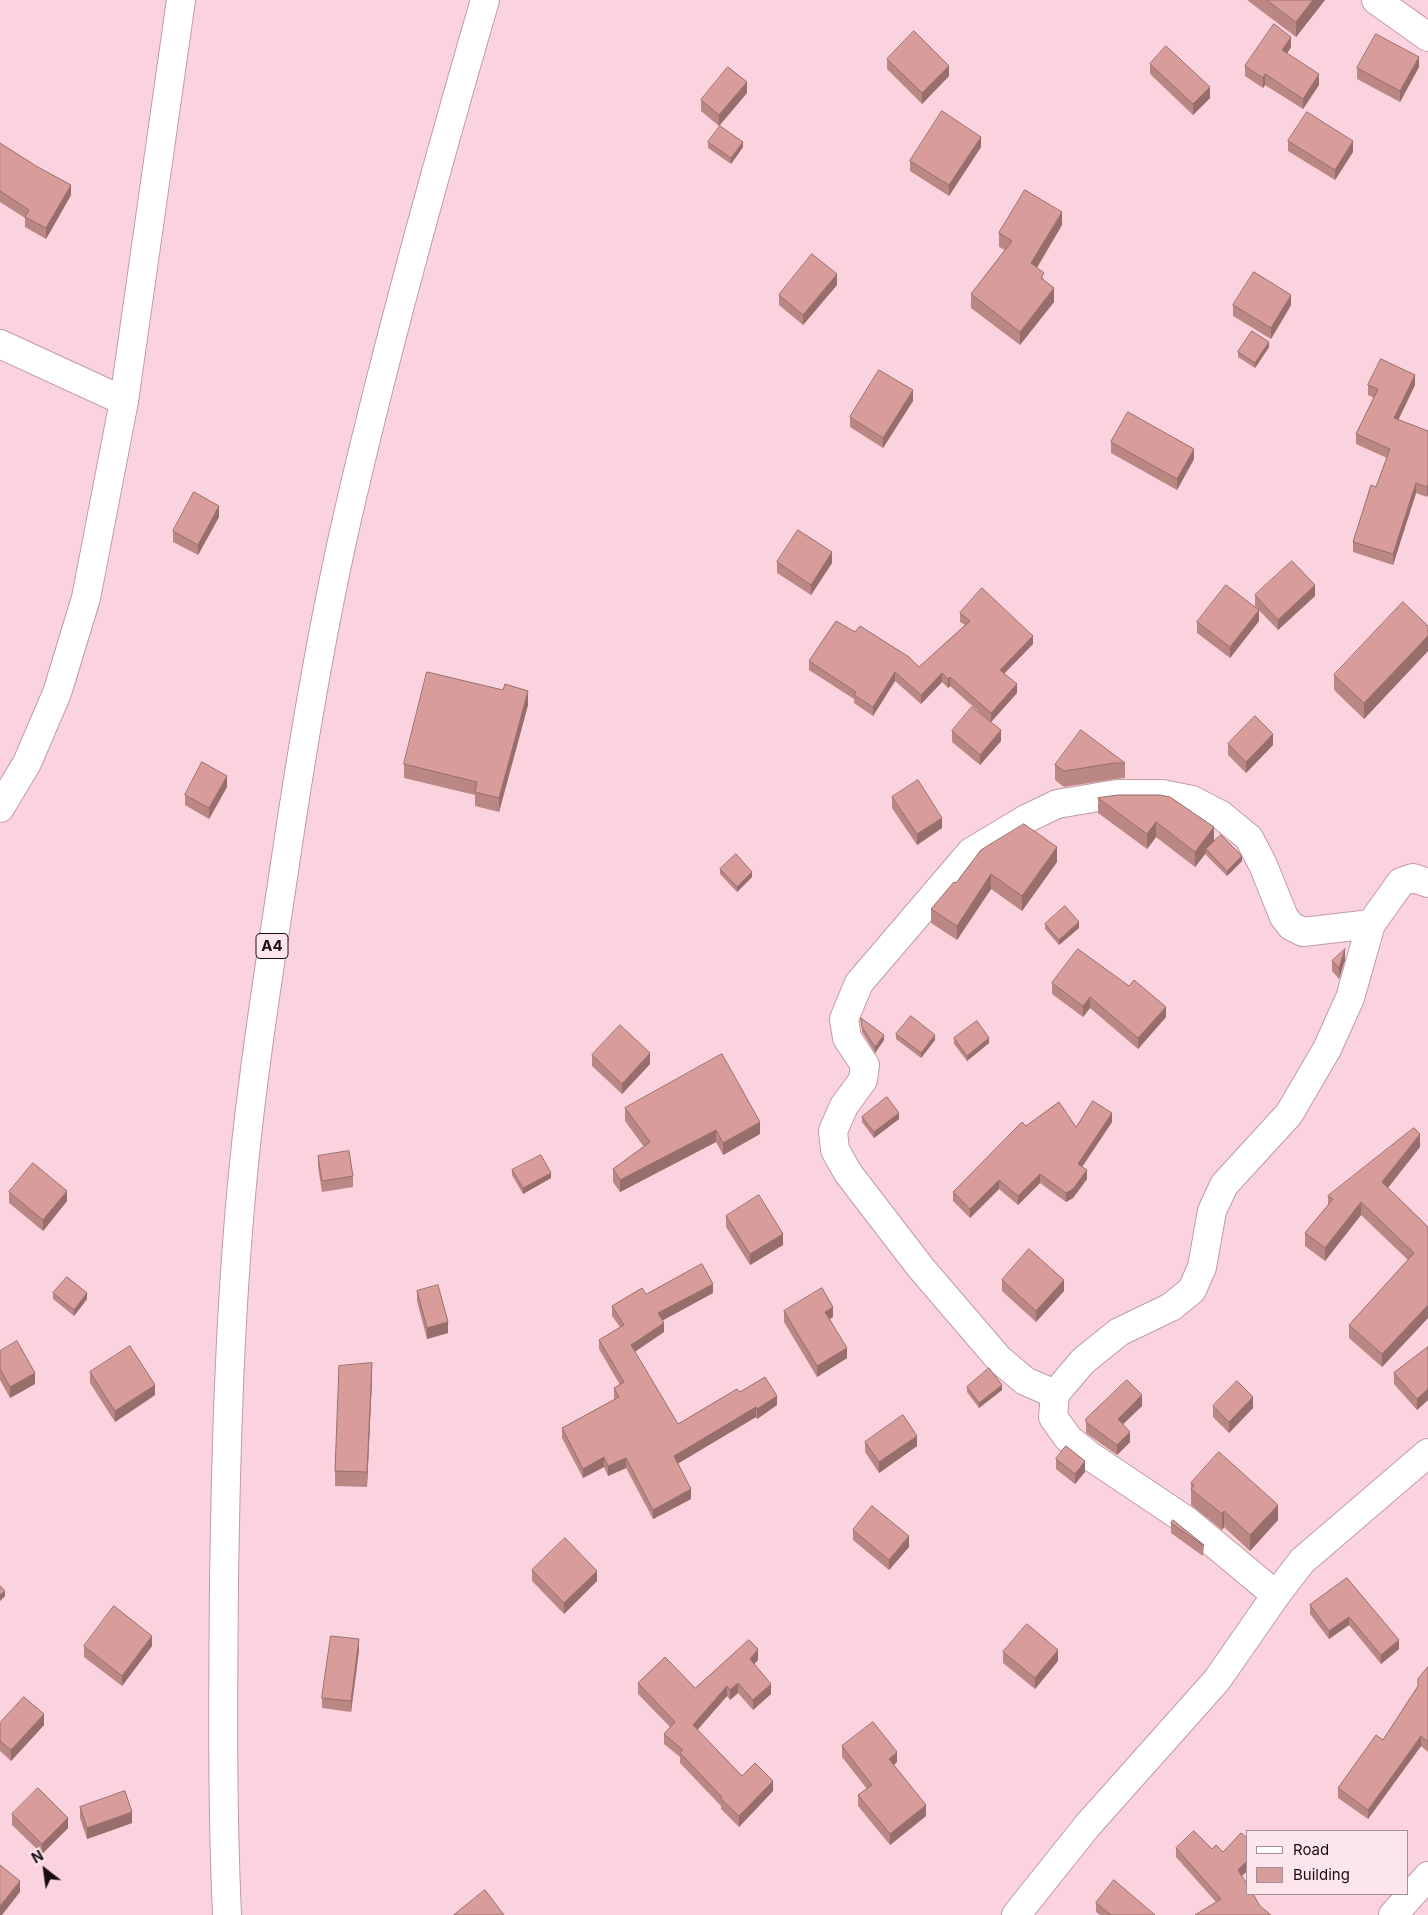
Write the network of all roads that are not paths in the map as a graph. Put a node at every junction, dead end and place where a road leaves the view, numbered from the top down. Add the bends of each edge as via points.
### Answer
1 (181, 0) edge
2 (485, 0) edge
3 (1376, 0) edge
4 (1428, 37) edge
5 (0, 344) edge
6 (124, 401) junction
7 (0, 808) edge
8 (1428, 883) edge
9 (1371, 924) junction
10 (1055, 1394) junction
11 (1428, 1453) edge
12 (1276, 1595) junction
13 (1428, 1876) edge
14 (227, 1915) edge
15 (1016, 1915) edge
16 (1393, 1915) edge

1 - 6 main road
2 - 14 main road, A4 via 382,369 346,523 312,691 264,1002 244,1163 225,1468 223,1671
3 - 4 main road
5 - 6 main road
6 - 7 main road via 86,598 57,693 27,763
8 - 9 main road via 1413,878 1401,882
9 - 10 main road via 1350,998 1322,1057 1289,1114 1224,1185 1212,1211 1202,1267 1192,1290 1171,1307 1119,1332 1084,1360
9 - 10 main road via 1303,932 1291,926 1249,838 1221,815 1192,800 1162,794 1117,794 1058,804 971,852 859,983 844,1019 847,1038 865,1065 863,1080 844,1106 834,1131 835,1150 848,1173 922,1268 999,1359 1025,1381
10 - 12 main road via 1053,1417 1068,1438 1187,1521
11 - 12 main road via 1302,1561
12 - 15 main road via 1217,1680 1087,1826
13 - 16 main road

